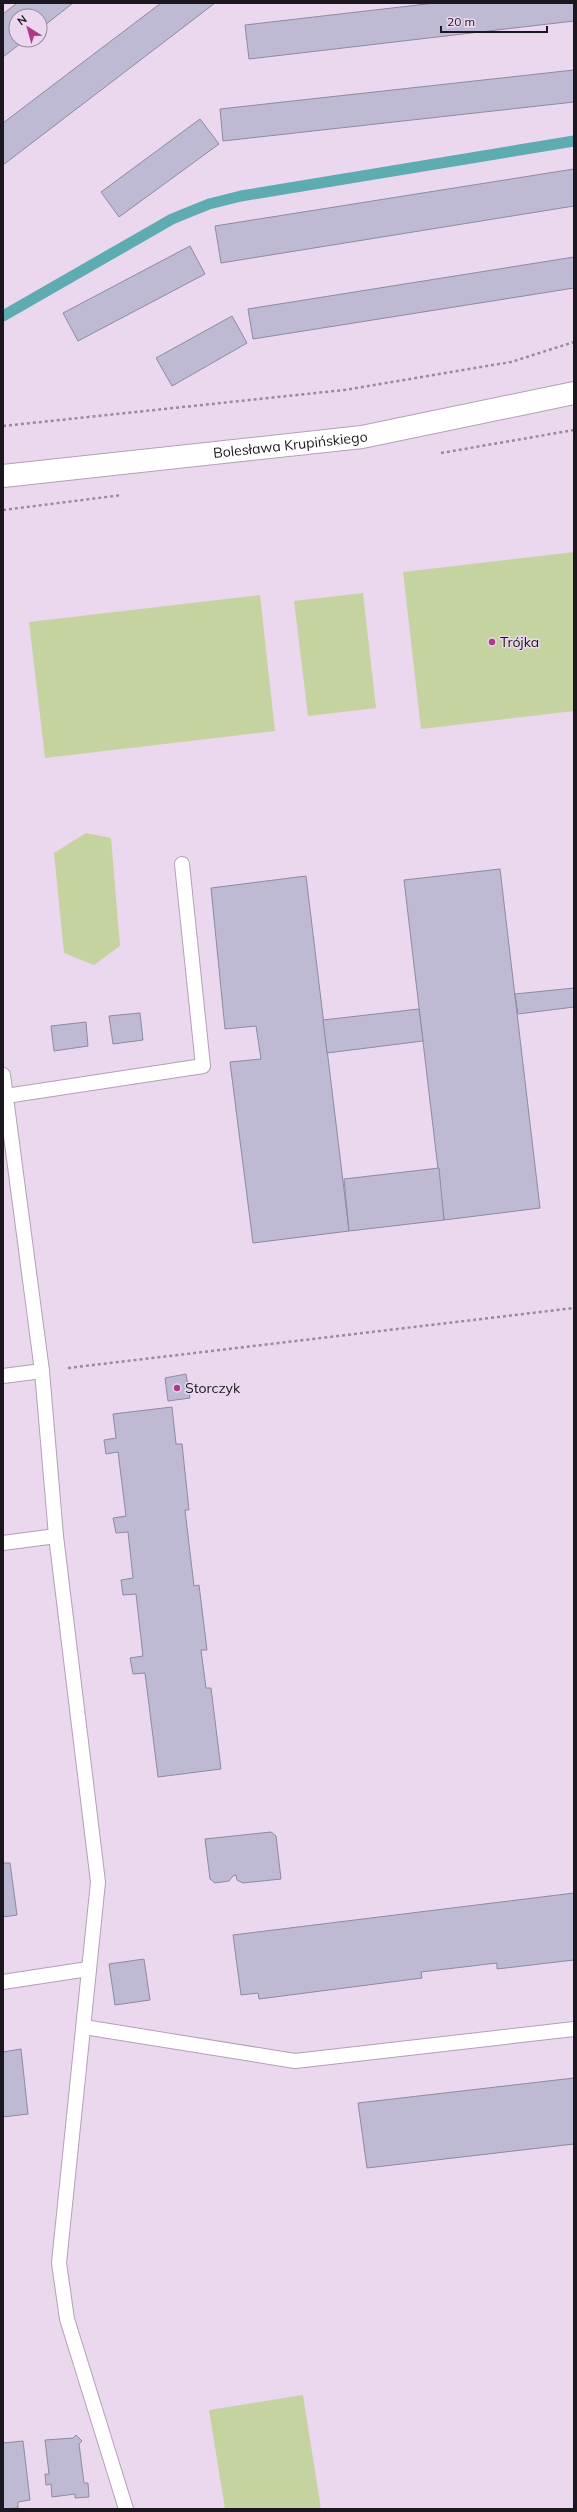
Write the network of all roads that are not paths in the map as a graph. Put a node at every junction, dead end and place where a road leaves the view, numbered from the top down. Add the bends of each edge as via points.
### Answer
1 (574, 393) edge
2 (3, 476) edge
3 (182, 864) dead end
4 (3, 1075) edge
5 (6, 1096) junction
6 (9, 1172) edge
7 (42, 1371) junction
8 (3, 1376) edge
9 (56, 1536) junction
10 (3, 1543) edge
11 (88, 1969) junction
12 (3, 1982) edge
13 (84, 2027) junction
14 (574, 2029) edge
15 (126, 2509) edge

1 - 2 street, Bolesława Krupińskiego via 362,437
3 - 5 lane via 203,1066
4 - 5 lane
5 - 6 lane
6 - 7 lane
7 - 8 lane
7 - 9 lane
9 - 10 lane
9 - 11 lane via 98,1882
11 - 12 lane
11 - 13 lane
13 - 14 lane via 295,2061
13 - 15 lane via 59,2264 66,2319

